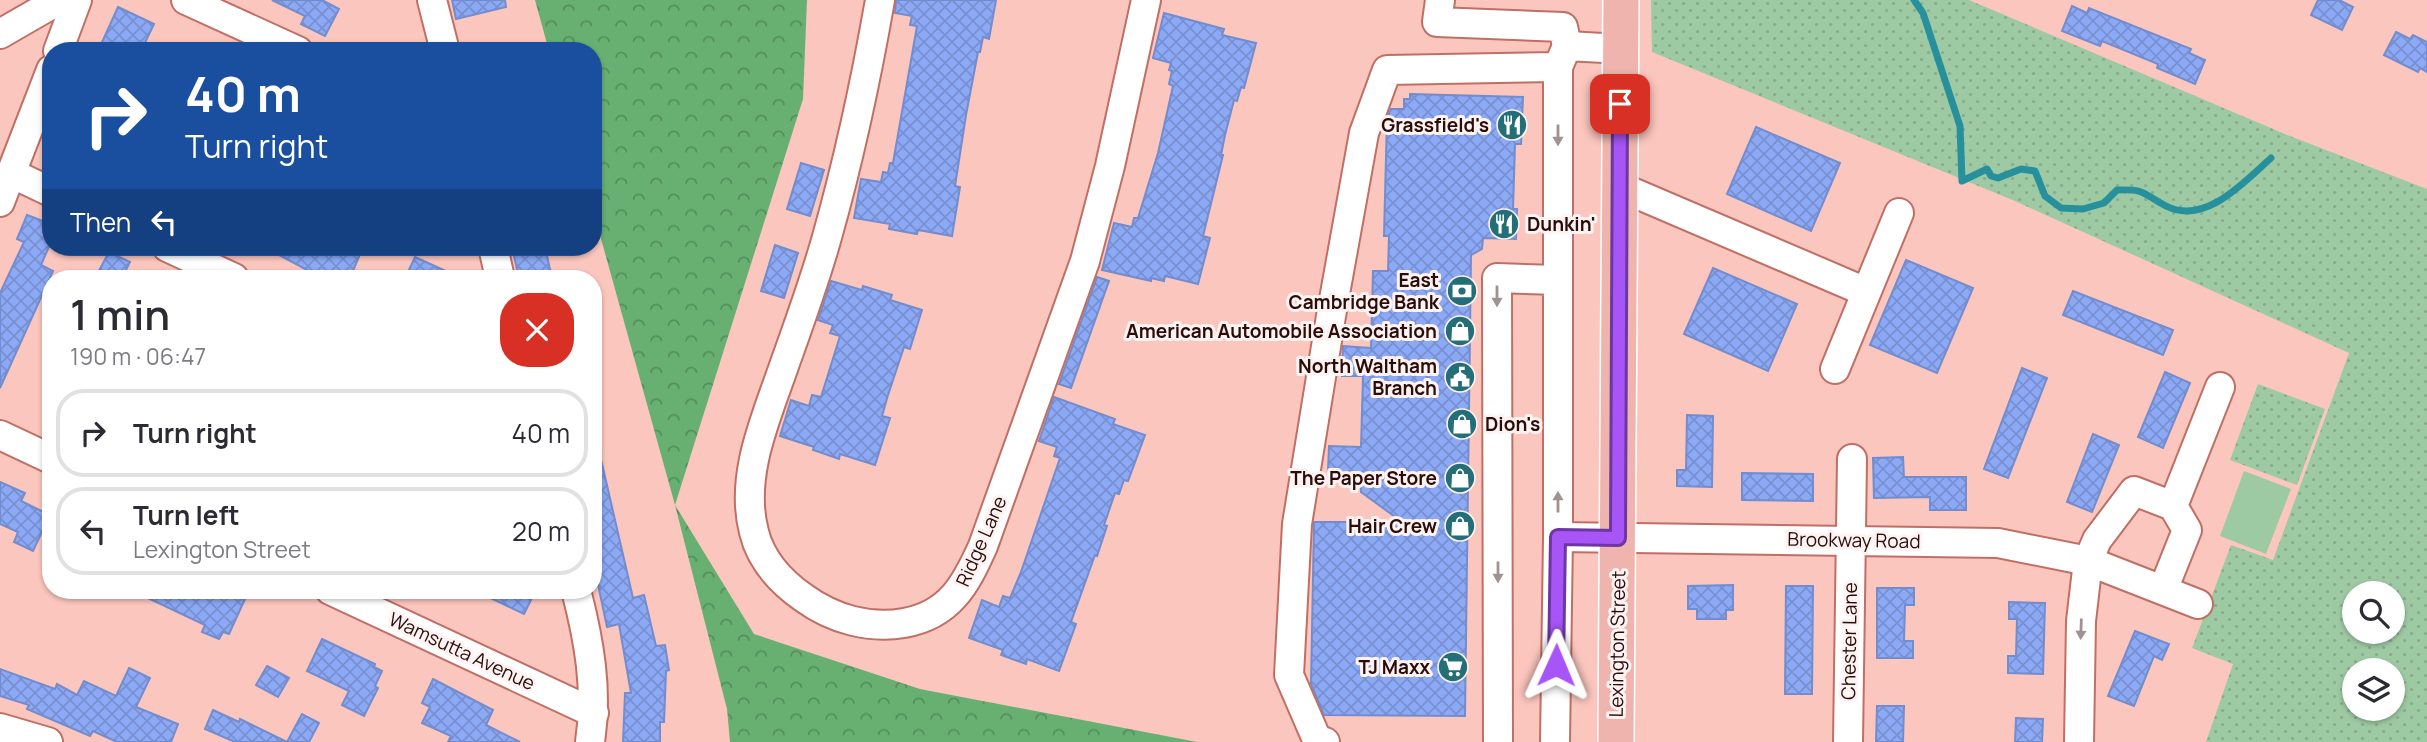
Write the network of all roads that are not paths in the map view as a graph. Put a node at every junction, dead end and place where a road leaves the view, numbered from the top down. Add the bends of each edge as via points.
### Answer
1 (59, 0) edge
2 (77, 0) edge
3 (186, 0) edge
4 (432, 0) edge
5 (880, 0) edge
6 (1146, 0) edge
7 (1440, 0) edge
8 (1621, 0) edge
9 (0, 34) edge
10 (61, 42) edge
11 (278, 42) edge
12 (442, 42) edge
13 (1622, 49) junction
14 (1563, 56) junction
15 (42, 93) edge
16 (11, 173) junction
17 (1618, 186) junction
18 (42, 188) edge
19 (0, 202) edge
20 (1899, 212) dead end
21 (186, 256) edge
22 (217, 270) edge
23 (1558, 280) junction
24 (1866, 292) junction
25 (1835, 369) dead end
26 (2220, 387) dead end
27 (0, 435) edge
28 (42, 455) edge
29 (1852, 459) dead end
30 (2173, 506) junction
31 (1558, 537) junction
32 (1618, 538) junction
33 (1850, 541) junction
34 (2088, 561) junction
35 (2163, 590) junction
36 (349, 599) edge
37 (578, 599) edge
38 (2198, 604) dead end
39 (594, 713) junction
40 (0, 728) edge
41 (48, 742) edge
42 (590, 742) edge
43 (1318, 742) edge
44 (1325, 742) edge
45 (1498, 742) edge
46 (1555, 742) edge
47 (1616, 742) edge
48 (1848, 742) edge
49 (2078, 742) edge

1 - 9 street
2 - 10 street
3 - 11 street
4 - 12 street
5 - 6 street, Ridge Lane via 837,203 761,434 752,465 750,498 754,533 767,562 785,585 837,616 886,625 934,613 953,599 983,546 1084,261
7 - 14 street via 1437,22 1563,27
8 - 13 main road, Lexington Street
13 - 14 street
13 - 17 main road, Lexington Street
14 -> 23 street
14 - 43 street via 1387,70 1364,133 1297,524 1289,675
15 - 16 street
16 - 18 street
16 - 19 street
17 - 24 street
17 - 32 main road, Lexington Street
20 - 24 street
21 - 22 street
31 -> 23 street
23 -> 45 street via 1497,278
24 - 25 street
26 - 30 street
27 - 28 street
29 - 33 street, Chester Lane
30 - 34 street via 2134,491
30 - 35 street via 2186,530
31 - 32 street, Brookway Road
31 - 46 street
32 - 33 street, Brookway Road
32 - 47 main road, Lexington Street
33 - 34 street, Brookway Road via 1998,543
33 - 48 street, Chester Lane
34 - 35 street, Brookway Road
34 -> 49 street via 2081,621
35 - 38 street, Brookway Road
36 - 39 street, Wamsutta Avenue
37 - 39 street via 592,670
39 - 42 street
40 - 41 street
43 - 44 street

